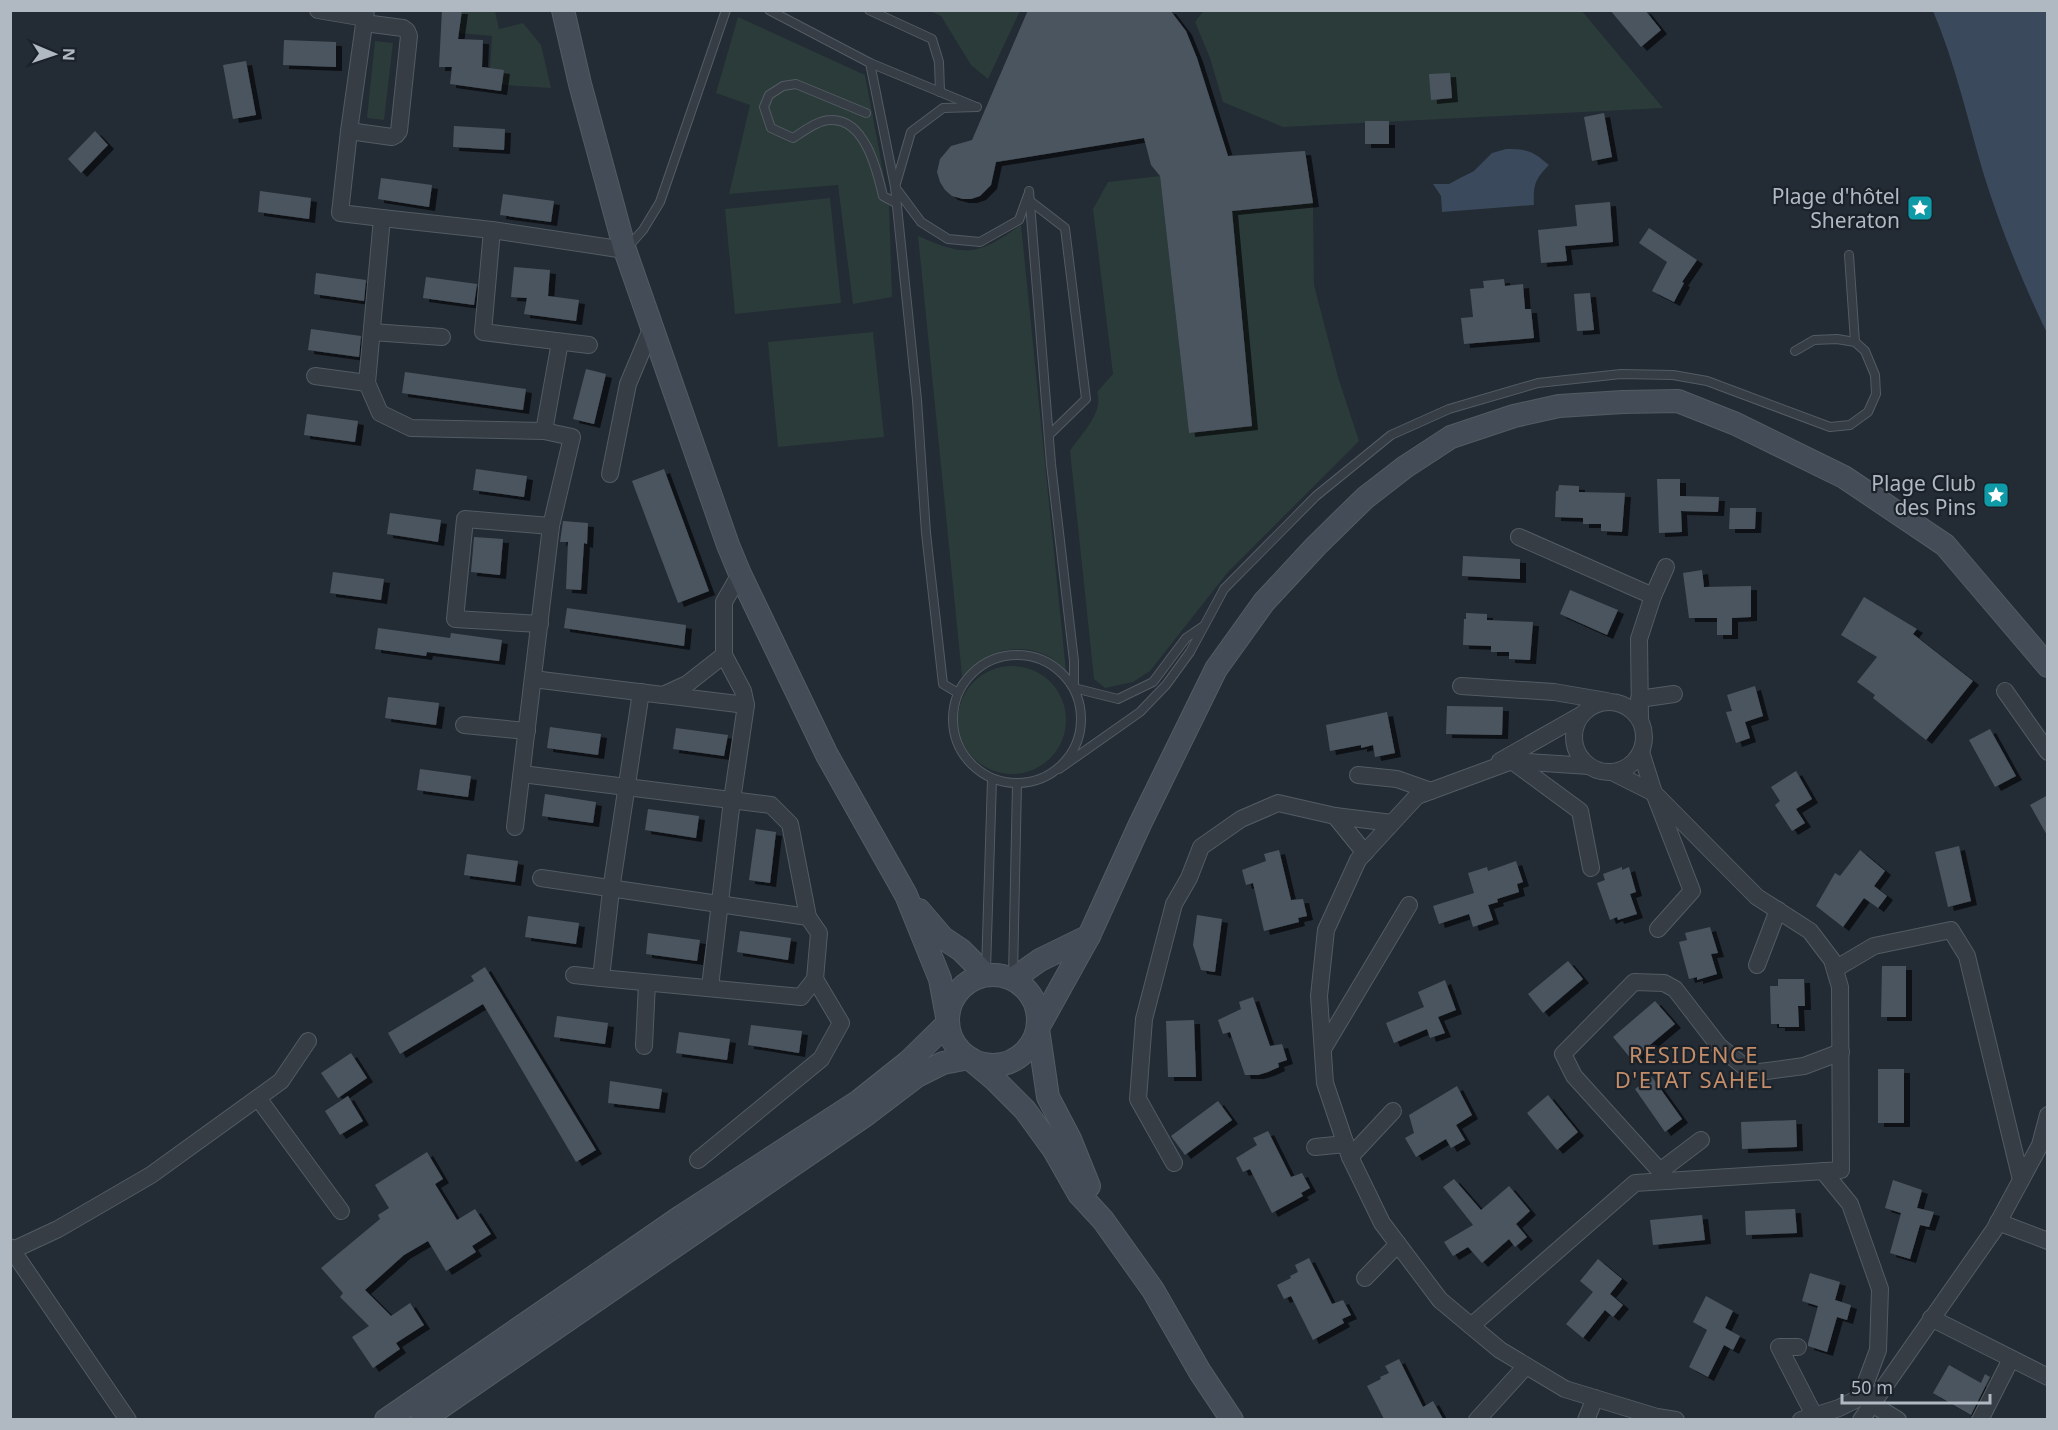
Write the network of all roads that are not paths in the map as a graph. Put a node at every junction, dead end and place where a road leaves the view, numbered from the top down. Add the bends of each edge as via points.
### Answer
1 (318, 10) edge
2 (563, 10) edge
3 (726, 10) edge
4 (769, 10) edge
5 (869, 10) edge
6 (365, 17) edge
7 (870, 63) junction
8 (940, 92) junction
9 (866, 113) dead end
10 (348, 131) junction
11 (895, 187) junction
12 (1030, 196) junction
13 (896, 203) junction
14 (382, 218) junction
15 (492, 230) junction
16 (625, 250) junction
17 (1849, 255) dead end
18 (652, 327) junction
19 (372, 332) junction
20 (442, 338) dead end
21 (560, 342) junction
22 (1855, 342) junction
23 (589, 345) dead end
24 (1795, 351) dead end
25 (315, 376) dead end
26 (367, 383) junction
27 (544, 431) junction
28 (1049, 435) junction
29 (610, 474) dead end
30 (551, 526) junction
31 (1519, 537) dead end
32 (1666, 567) dead end
33 (740, 574) junction
34 (1653, 596) junction
35 (540, 624) junction
36 (1204, 625) junction
37 (724, 655) junction
38 (2048, 666) edge
39 (533, 678) junction
40 (1461, 686) dead end
41 (1074, 688) junction
42 (2005, 691) dead end
43 (641, 692) junction
44 (958, 693) junction
45 (1674, 694) dead end
46 (663, 695) junction
47 (1640, 699) junction
48 (1611, 701) junction
49 (746, 705) junction
50 (1581, 715) junction
51 (1640, 718) junction
52 (464, 724) dead end
53 (527, 731) junction
54 (1641, 752) junction
55 (2048, 752) edge
56 (1512, 761) junction
57 (1589, 766) junction
58 (1059, 769) junction
59 (1481, 771) junction
60 (1612, 772) junction
61 (522, 774) junction
62 (1358, 775) dead end
63 (992, 779) junction
64 (1017, 784) junction
65 (626, 787) junction
66 (1431, 791) junction
67 (1654, 793) junction
68 (732, 800) junction
69 (1335, 816) junction
70 (1392, 823) junction
71 (516, 827) dead end
72 (1365, 853) junction
73 (1591, 868) dead end
74 (541, 878) dead end
75 (611, 890) junction
76 (906, 896) junction
77 (720, 904) junction
78 (1409, 905) dead end
79 (1778, 910) junction
80 (808, 917) junction
81 (1658, 929) dead end
82 (1089, 936) junction
83 (1757, 965) dead end
84 (1835, 969) junction
85 (574, 975) dead end
86 (986, 975) junction
87 (601, 978) junction
88 (815, 979) junction
89 (1012, 979) junction
90 (647, 983) junction
91 (710, 987) junction
92 (948, 1022) junction
93 (1038, 1028) junction
94 (308, 1041) dead end
95 (645, 1046) dead end
96 (1323, 1049) junction
97 (1840, 1052) junction
98 (970, 1059) junction
99 (258, 1098) junction
100 (1393, 1111) dead end
101 (2046, 1125) edge
102 (1701, 1140) dead end
103 (1315, 1147) dead end
104 (1348, 1151) junction
105 (698, 1160) dead end
106 (1174, 1163) dead end
107 (1822, 1171) junction
108 (1664, 1176) junction
109 (2021, 1180) junction
110 (340, 1212) dead end
111 (1103, 1220) junction
112 (1998, 1222) junction
113 (2048, 1241) edge
114 (1398, 1244) junction
115 (12, 1248) edge
116 (1365, 1278) dead end
117 (1931, 1318) junction
118 (1471, 1326) junction
119 (1798, 1347) dead end
120 (2011, 1359) junction
121 (1527, 1366) junction
122 (2048, 1377) edge
123 (1595, 1398) junction
124 (1866, 1401) junction
125 (1807, 1418) edge
126 (128, 1419) edge
127 (386, 1419) edge
128 (422, 1419) edge
129 (1232, 1419) edge
130 (1477, 1419) edge
131 (1586, 1419) edge
132 (1676, 1419) edge
133 (1861, 1419) edge
134 (1898, 1419) edge
135 (1980, 1419) edge

1 - 6 street
2 - 16 main road
3 - 16 lane via 660,202
4 - 7 lane
5 - 8 lane via 932,39 939,62
6 - 10 street
6 - 10 street via 403,28 409,36 399,131 392,137
7 - 8 lane
7 - 11 lane
8 - 11 lane via 977,107 943,108 911,132
9 - 13 lane via 796,84 783,86 769,95 764,107 771,129 793,138 817,124 830,120 845,122 859,133 873,160 883,195
10 - 14 street via 340,213
11 - 12 lane via 921,222 948,238 980,242 1019,220
11 - 13 lane
12 - 28 lane
12 - 28 lane via 1065,228 1086,399
13 - 44 lane via 943,684
14 - 15 street
14 - 19 street
15 - 16 street
15 - 21 street via 483,332
16 - 18 main road
17 - 22 lane
18 - 29 street via 628,384
18 - 33 main road
19 - 20 street
19 - 26 street
21 - 23 street
21 - 27 street
22 - 24 lane via 1814,340
22 - 36 lane via 1865,351 1875,375 1876,394 1868,412 1850,425 1830,427 1707,381 1673,375 1621,374 1538,383 1449,409 1391,435 1316,496 1224,589
25 - 26 street
26 - 27 street via 380,413 411,428
27 - 30 street via 572,437
28 - 41 lane
30 - 35 street
30 - 35 street via 465,519 454,619
31 - 34 street
32 - 34 street
33 - 37 street via 724,602
33 - 76 main road via 827,755
34 - 47 street via 1639,639
35 - 39 street
36 - 41 lane via 1186,638 1153,682 1118,699
36 - 58 lane via 1166,685 1140,712
37 - 46 street via 687,684
37 - 49 street
38 - 82 main road via 1945,545 1844,477 1736,424 1678,401 1559,406 1514,416 1451,437 1397,473 1365,498 1264,602 1216,669
39 - 43 street
39 - 53 street
40 - 48 street via 1554,692
41 - 44 lane via 1062,672 1045,660 1025,654 1004,655 984,663
41 - 58 lane via 1081,709 1081,731 1073,752
42 - 55 street
43 - 46 street
43 - 65 street
44 - 63 lane via 954,733 975,768
45 - 47 street
46 - 49 street
47 - 51 street
48 - 50 street via 1589,707
48 - 51 street
49 - 68 street
50 - 57 street via 1574,737 1581,759
50 - 59 street
51 - 54 street via 1644,729
52 - 53 street
53 - 61 street
54 - 60 street via 1629,766
54 - 67 street
56 - 57 street
56 - 59 street
56 - 73 street via 1580,811
57 - 60 street
58 - 64 lane via 1032,782
59 - 66 street
60 - 67 street
61 - 65 street
61 - 71 street
62 - 66 street via 1397,780
63 - 64 lane
63 - 86 lane
64 - 89 lane
65 - 68 street
65 - 75 street
66 - 70 street via 1417,796
67 - 79 street via 1757,897
67 - 81 street via 1692,891
68 - 77 street
68 - 80 street via 771,805 790,824
69 - 70 street
69 - 72 street
69 - 106 street via 1278,803 1241,819 1202,847 1174,904 1144,1019 1138,1099
70 - 72 street
72 - 96 street via 1358,860 1326,930 1319,996
74 - 75 street
75 - 77 street
75 - 87 street
76 - 86 main road via 943,938
76 - 92 main road via 940,979
77 - 80 street
77 - 91 street
78 - 96 street
79 - 83 street
79 - 84 street via 1810,931
80 - 88 street via 819,933
82 - 89 main road
82 - 93 main road
84 - 97 street via 1840,987
84 - 109 street via 1874,945 1951,930 1967,957
85 - 87 street
86 - 89 main road
86 - 92 main road via 973,979 954,997
87 - 90 street
88 - 91 street via 801,997
88 - 105 street via 841,1023 821,1059
89 - 93 main road via 1025,987 1034,1000
90 - 91 street
90 - 95 street
92 - 98 main road via 951,1036
92 - 127 main road via 908,1062 859,1101 682,1216
93 - 98 main road via 1032,1043 1011,1062 982,1064
93 - 111 main road via 1048,1097
94 - 99 street via 281,1081
96 - 104 street via 1325,1083
97 - 107 street via 1841,1170
97 - 108 street via 1804,1066 1752,1073 1719,1046 1675,989 1664,983 1634,982 1563,1054 1574,1076
98 - 111 main road via 1025,1110 1079,1194
98 - 128 main road via 943,1063 917,1076
99 - 110 street
99 - 115 street via 151,1175 58,1229
100 - 104 street
101 - 109 street
102 - 108 street
103 - 104 street
104 - 114 street via 1382,1222
107 - 108 street
107 - 124 street via 1851,1204 1880,1289 1878,1350
108 - 118 street via 1635,1183
109 - 112 street
111 - 129 main road via 1153,1290
112 - 113 street
112 - 117 street
114 - 116 street
114 - 118 street via 1440,1300
115 - 126 street
117 - 120 street
117 - 124 street via 1885,1385
118 - 121 street
119 - 125 street via 1779,1347
120 - 122 street
120 - 135 street
121 - 123 street via 1565,1389
121 - 130 street
123 - 131 street
123 - 132 street
124 - 125 street
124 - 133 street
124 - 134 street

